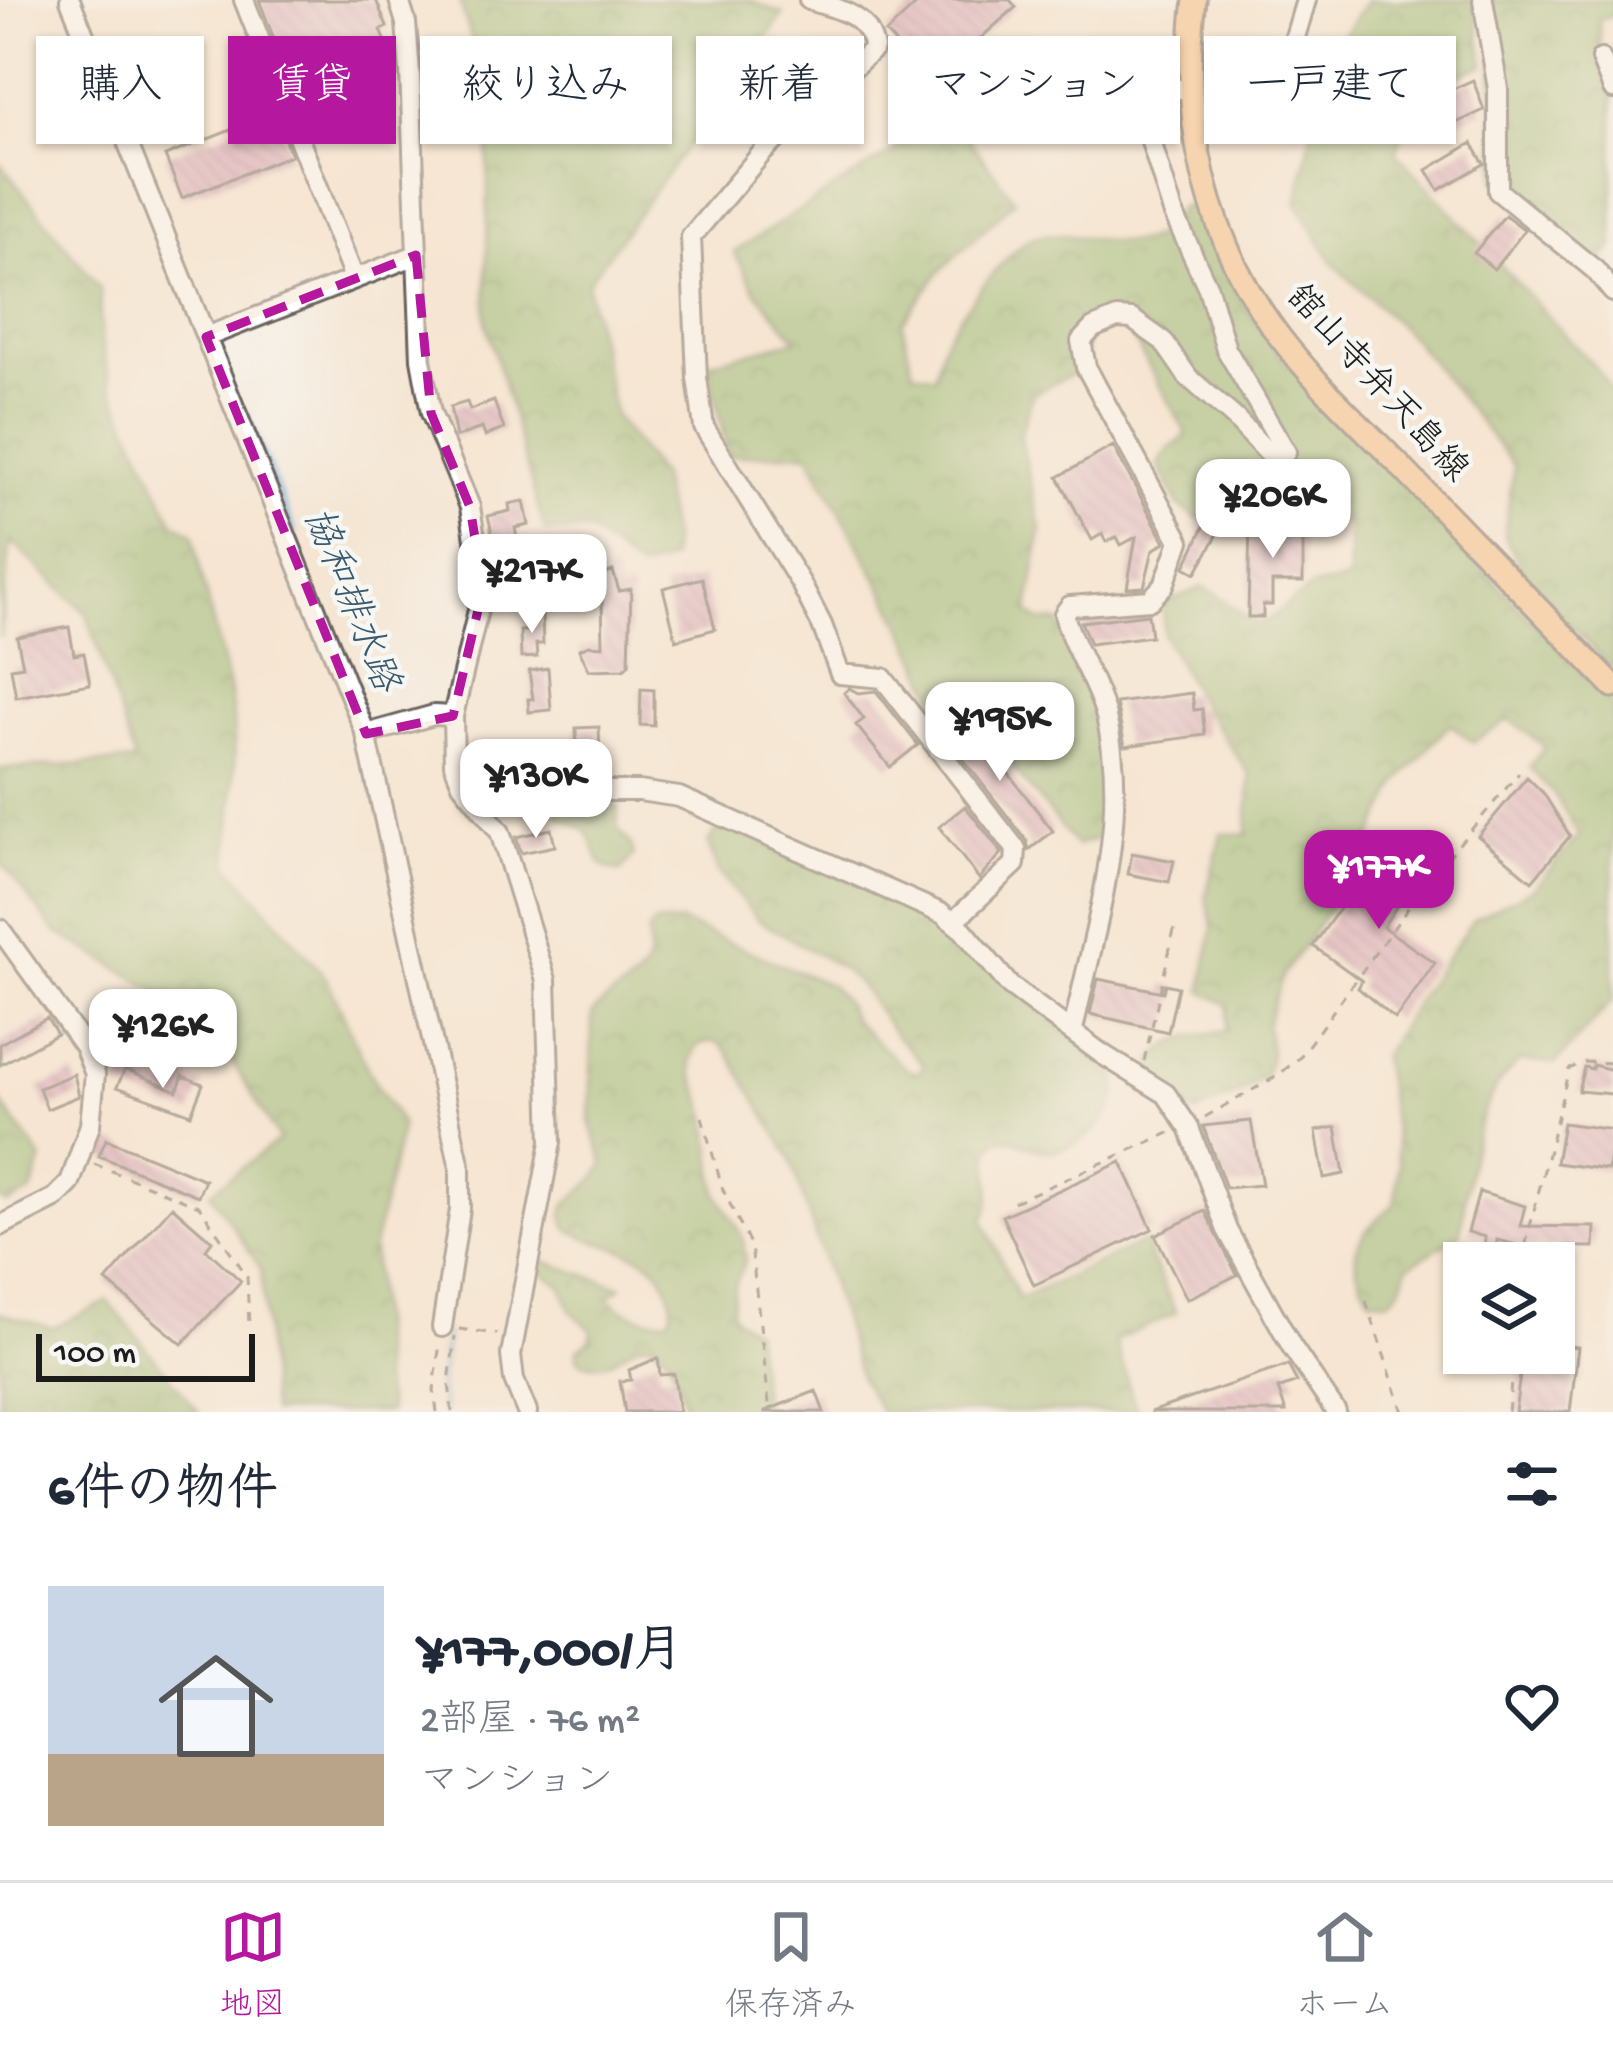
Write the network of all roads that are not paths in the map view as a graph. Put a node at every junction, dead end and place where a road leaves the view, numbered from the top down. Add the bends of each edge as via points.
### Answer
1 (70, 0) edge
2 (244, 0) edge
3 (399, 0) edge
4 (809, 0) edge
5 (1195, 0) edge
6 (1306, 0) edge
7 (1483, 0) edge
8 (1601, 59) dead end
9 (1613, 89) edge
10 (1191, 100) junction
11 (416, 255) junction
12 (354, 278) junction
13 (1613, 292) edge
14 (212, 335) junction
15 (1613, 686) edge
16 (453, 716) junction
17 (371, 732) junction
18 (462, 784) junction
19 (954, 921) junction
20 (0, 929) edge
21 (1073, 1030) junction
22 (5, 1218) edge
23 (442, 1327) road end
24 (527, 1412) edge
25 (1336, 1412) edge

1 - 14 street
2 - 12 street
3 - 11 street via 409,56
4 - 19 street via 859,17 874,48 762,153 692,237 704,428 800,582 840,674 883,678 1016,849 1015,864
5 - 10 main road, 舘山寺弁天島線
6 - 10 street via 1274,108 1258,118
7 - 13 street via 1498,89 1498,191
8 - 9 street
10 - 15 main road, 舘山寺弁天島線 via 1216,220 1267,319
10 - 21 street via 1172,89 1161,95 1150,138 1226,349 1286,452 1270,456 1187,377 1163,341 1132,319 1093,328 1082,341 1086,367 1180,542 1150,600 1070,606 1064,614 1107,721 1114,822
11 - 12 street
11 - 16 street via 431,412 470,507 482,569
12 - 14 street
14 - 17 street
16 - 17 street
16 - 18 street
17 - 23 street via 460,1168
18 - 19 street via 679,797
18 - 24 street via 500,832 546,980 551,1142 513,1336 514,1380
19 - 21 street via 1010,986
20 - 22 street via 84,1046 95,1074 90,1125 70,1183 55,1198
21 - 25 street via 1166,1094 1188,1126 1228,1230

